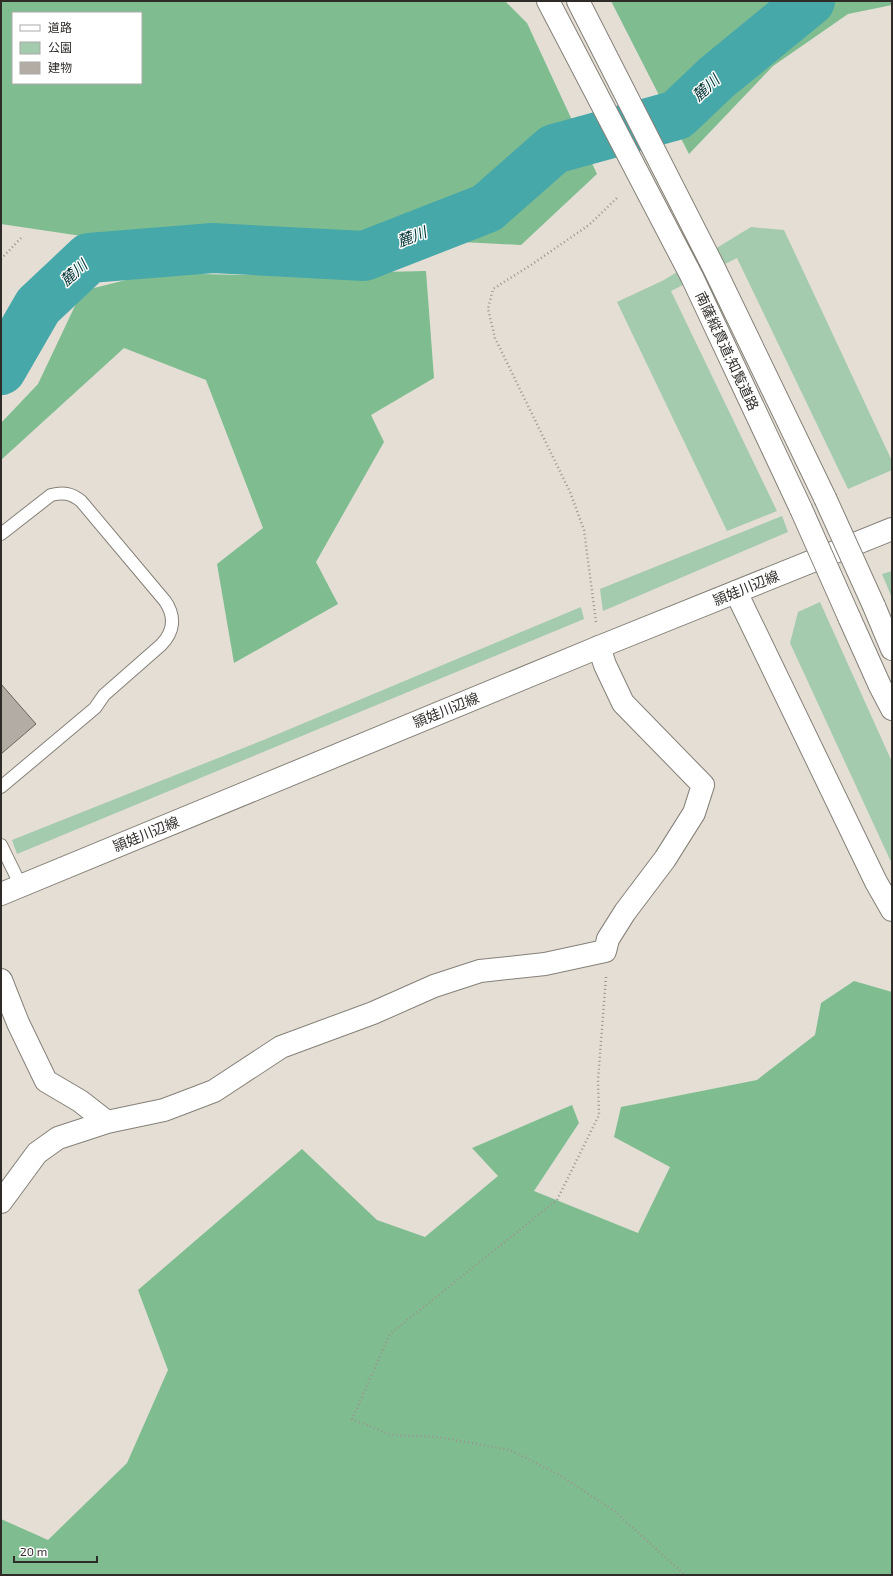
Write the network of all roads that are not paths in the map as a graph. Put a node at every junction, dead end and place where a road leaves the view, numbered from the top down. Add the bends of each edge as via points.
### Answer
1 (579, 3) edge
2 (552, 8) edge
3 (892, 529) edge
4 (1, 534) edge
5 (736, 592) junction
6 (599, 647) junction
7 (892, 649) edge
8 (892, 709) edge
9 (1, 787) edge
10 (1, 845) edge
11 (21, 886) junction
12 (1, 894) edge
13 (892, 910) edge
14 (1, 980) edge
15 (107, 1122) junction
16 (1, 1202) edge

1 - 7 main road, 南薩縦貫道;知覧道路, bridge via 713,266 826,498
2 - 8 main road, 南薩縦貫道;知覧道路, bridge via 692,277
3 - 5 main road, 頴娃川辺線
4 - 9 lane via 51,495 67,493 74,496 81,501 165,601 173,620 172,630 161,645 104,694 95,708
5 - 6 main road, 頴娃川辺線
5 - 13 main road via 876,882
6 - 11 main road, 頴娃川辺線
6 - 15 main road via 605,666 623,702 703,785 694,813 665,859 624,912 604,951 545,964 480,971 434,986 373,1013 281,1047 214,1091 164,1110
10 - 11 lane
11 - 12 main road, 頴娃川辺線
14 - 15 main road via 46,1081 80,1101
15 - 16 main road via 58,1138 37,1153

